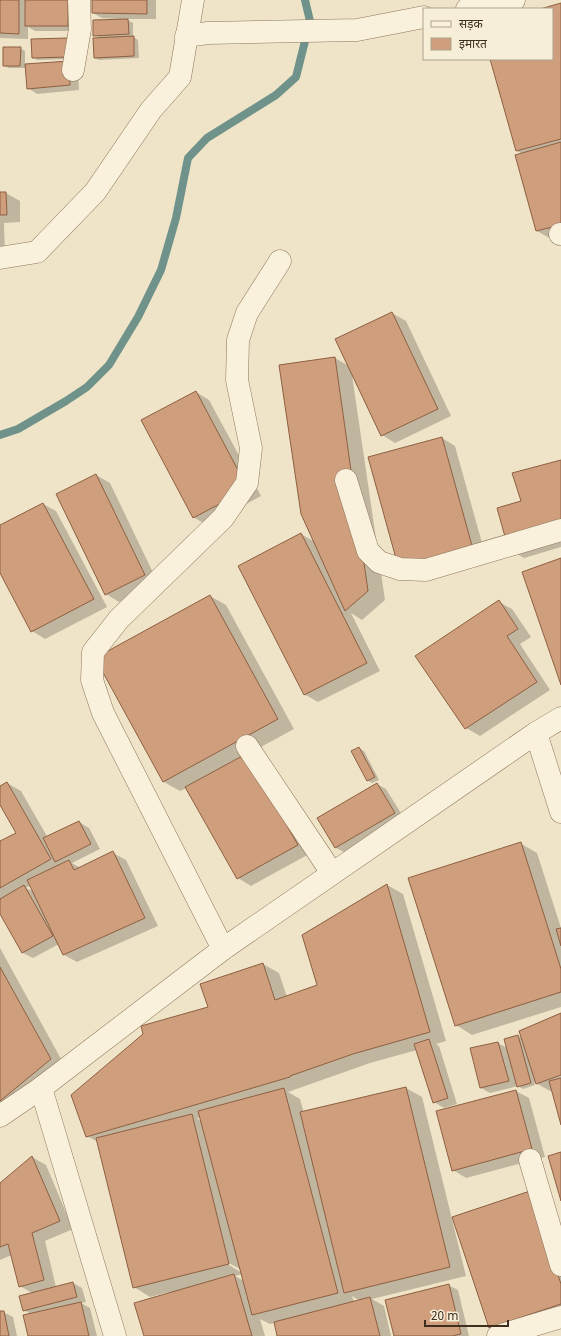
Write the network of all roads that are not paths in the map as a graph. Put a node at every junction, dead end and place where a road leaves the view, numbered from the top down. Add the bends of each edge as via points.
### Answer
1 (79, 0) edge
2 (193, 0) edge
3 (514, 0) edge
4 (472, 8) edge
5 (423, 17) edge
6 (186, 36) junction
7 (73, 70) dead end
8 (0, 258) edge
9 (280, 261) dead end
10 (346, 480) dead end
11 (561, 530) edge
12 (561, 718) edge
13 (536, 733) junction
14 (247, 746) dead end
15 (561, 812) edge
16 (332, 874) junction
17 (223, 949) junction
18 (41, 1088) junction
19 (0, 1116) edge
20 (530, 1160) dead end
21 (561, 1265) edge
22 (561, 1317) edge
23 (115, 1336) edge
24 (498, 1336) edge

1 - 7 street via 80,29
2 - 6 street
3 - 4 street
5 - 6 street via 357,30 208,33
6 - 8 street via 180,77 151,110 95,192 37,252
9 - 17 street via 247,313 238,340 237,380 251,448 247,483 223,518 119,620 93,652 92,680 103,713
10 - 11 street via 368,551 379,562 400,569 426,570
12 - 13 street
13 - 15 street
13 - 16 street
14 - 16 street
16 - 17 street
17 - 18 street
18 - 19 street
18 - 23 street
20 - 21 street
22 - 24 street

